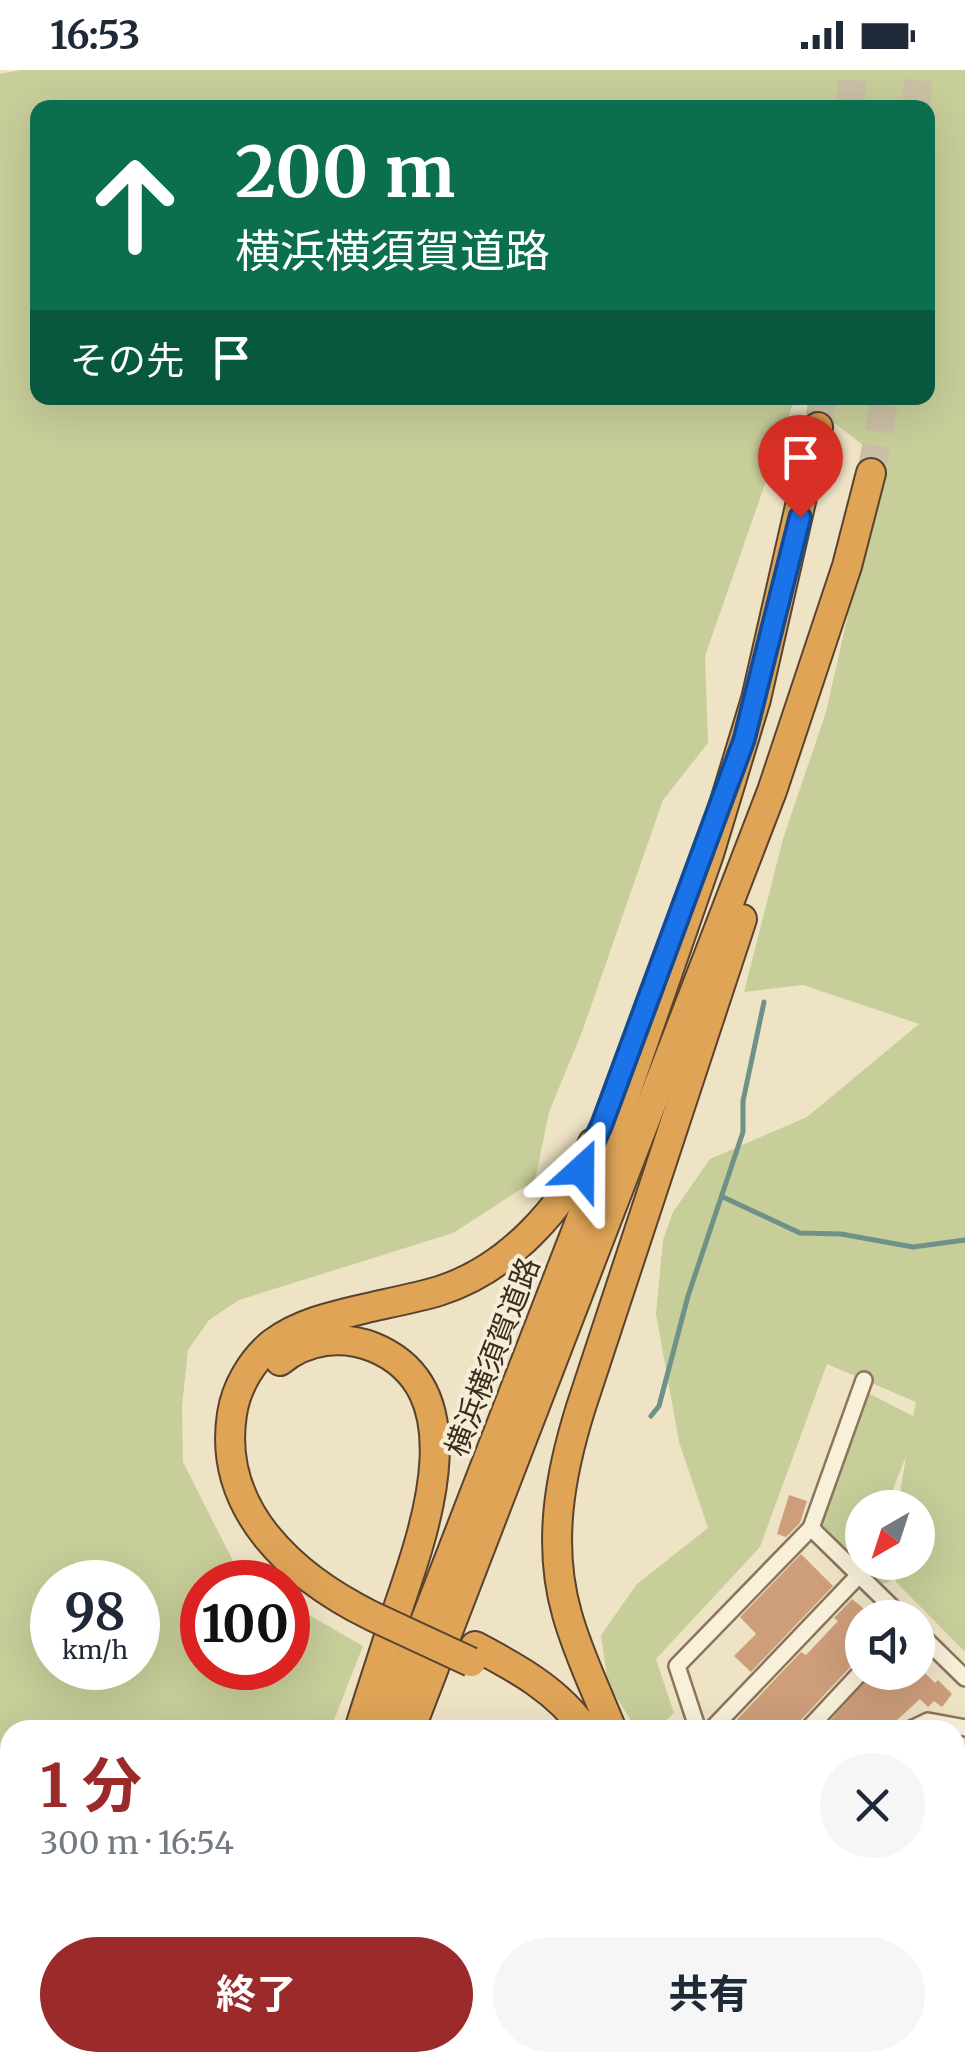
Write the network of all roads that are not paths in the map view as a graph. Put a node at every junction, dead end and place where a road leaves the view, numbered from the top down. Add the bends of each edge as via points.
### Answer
1 (818, 428) tunnel mouth
2 (871, 473) tunnel mouth
3 (818, 658) junction
4 (744, 740) junction
5 (864, 1380) dead end
6 (810, 1528) junction
7 (845, 1561) edge
8 (855, 1580) edge
9 (865, 1580) edge
10 (885, 1600) edge
11 (376, 1608) junction
12 (935, 1649) edge
13 (473, 1654) junction
14 (965, 1678) edge
15 (845, 1690) edge
16 (361, 1720) edge
17 (386, 1720) edge
18 (414, 1720) edge
19 (553, 1720) edge
20 (578, 1720) edge
21 (608, 1720) edge
22 (695, 1720) edge
23 (721, 1720) edge
24 (816, 1720) edge

1 - 4 highway, 横浜横須賀道路
2 - 3 highway, 横浜横須賀道路
3 - 18 highway, 横浜横須賀道路 via 726,914
3 - 21 highway via 745,909 565,1464 557,1518 562,1592
4 - 11 highway via 602,1124 568,1188 527,1236 478,1274 288,1333 262,1353 241,1384 230,1454 256,1523 302,1573 346,1604
4 - 17 highway, 横浜横須賀道路 via 591,1193
5 - 6 street
6 - 7 street
6 - 22 street via 677,1666
8 - 23 street
9 - 10 street
11 - 13 highway, bridge
11 - 16 highway via 288,1538 265,1506 248,1461 247,1421 260,1384 283,1358 319,1342 356,1342 387,1353 417,1383 434,1429 429,1505
12 - 14 street
13 - 19 highway
13 - 20 highway via 535,1682
15 - 24 street

